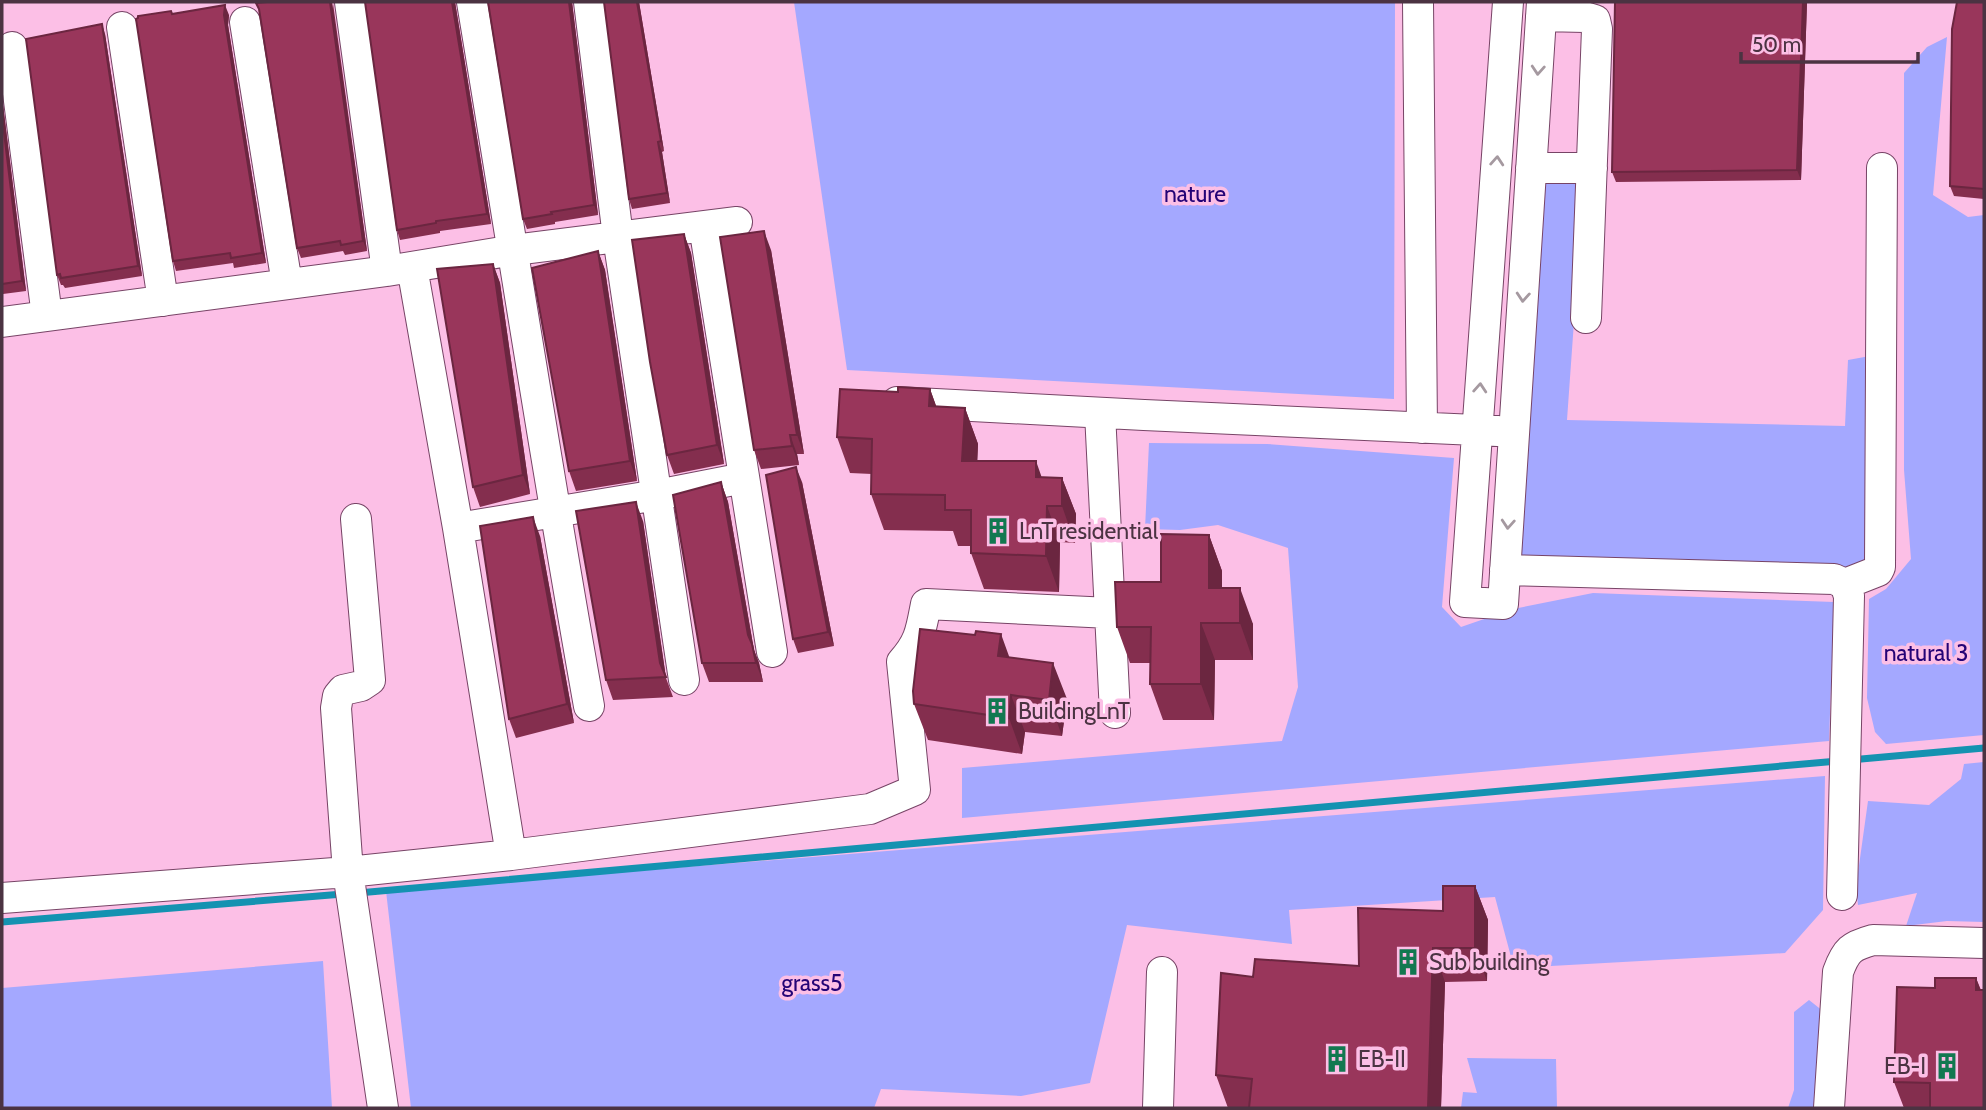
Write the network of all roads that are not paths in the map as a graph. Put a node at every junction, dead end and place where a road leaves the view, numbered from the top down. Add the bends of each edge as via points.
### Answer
1 (350, 2) edge
2 (472, 2) edge
3 (589, 2) edge
4 (1418, 2) edge
5 (1508, 2) edge
6 (1541, 9) edge
7 (245, 22) dead end
8 (122, 27) dead end
9 (12, 47) dead end
10 (1531, 168) junction
11 (1592, 168) junction
12 (1882, 168) dead end
13 (737, 222) dead end
14 (704, 226) junction
15 (618, 237) junction
16 (514, 250) junction
17 (399, 269) junction
18 (287, 284) junction
19 (163, 301) junction
20 (47, 316) junction
21 (1586, 318) dead end
22 (2, 322) edge
23 (868, 400) edge
24 (1100, 413) junction
25 (1422, 428) junction
26 (1477, 431) junction
27 (1514, 431) junction
28 (744, 478) junction
29 (657, 495) junction
30 (554, 512) junction
31 (356, 519) dead end
32 (458, 527) junction
33 (1505, 569) junction
34 (1845, 584) junction
35 (1110, 613) junction
36 (772, 652) dead end
37 (684, 680) dead end
38 (589, 706) dead end
39 (1115, 713) dead end
40 (511, 855) junction
41 (348, 872) junction
42 (1842, 895) dead end
43 (2, 898) edge
44 (1984, 943) edge
45 (1161, 972) dead end
46 (383, 1108) edge
47 (1158, 1108) edge
48 (1829, 1108) edge

1 - 17 street
2 - 16 street
3 - 15 street
4 - 25 street
26 -> 5 street
6 -> 10 street
6 - 11 street via 1595,20
7 - 18 street
8 - 19 street
9 - 20 street
10 - 11 street
10 -> 27 street
11 - 21 street
12 - 34 street via 1880,566 1874,574
13 - 14 street
14 - 15 street
14 - 28 street
15 - 16 street
15 - 29 street
16 - 17 street
16 - 30 street
17 - 18 street
17 - 32 street
18 - 19 street
19 - 20 street
20 - 22 street
23 - 24 street
24 - 25 street
24 - 35 street
25 - 26 street
26 - 27 street
26 - 33 street via 1465,603 1503,604
27 -> 33 street
28 - 29 street
28 - 36 street
29 - 30 street
29 - 37 street
30 - 32 street
30 - 38 street
31 - 41 street via 370,680 343,690 336,708
32 - 40 street
33 - 34 street via 1834,579
34 - 42 street via 1849,596
35 - 39 street
35 - 40 street via 926,604 915,648 902,662 915,790 870,809
40 - 41 street
41 - 43 street
41 - 46 street
44 - 48 street via 1873,940 1856,945 1844,956 1838,972
45 - 47 street

